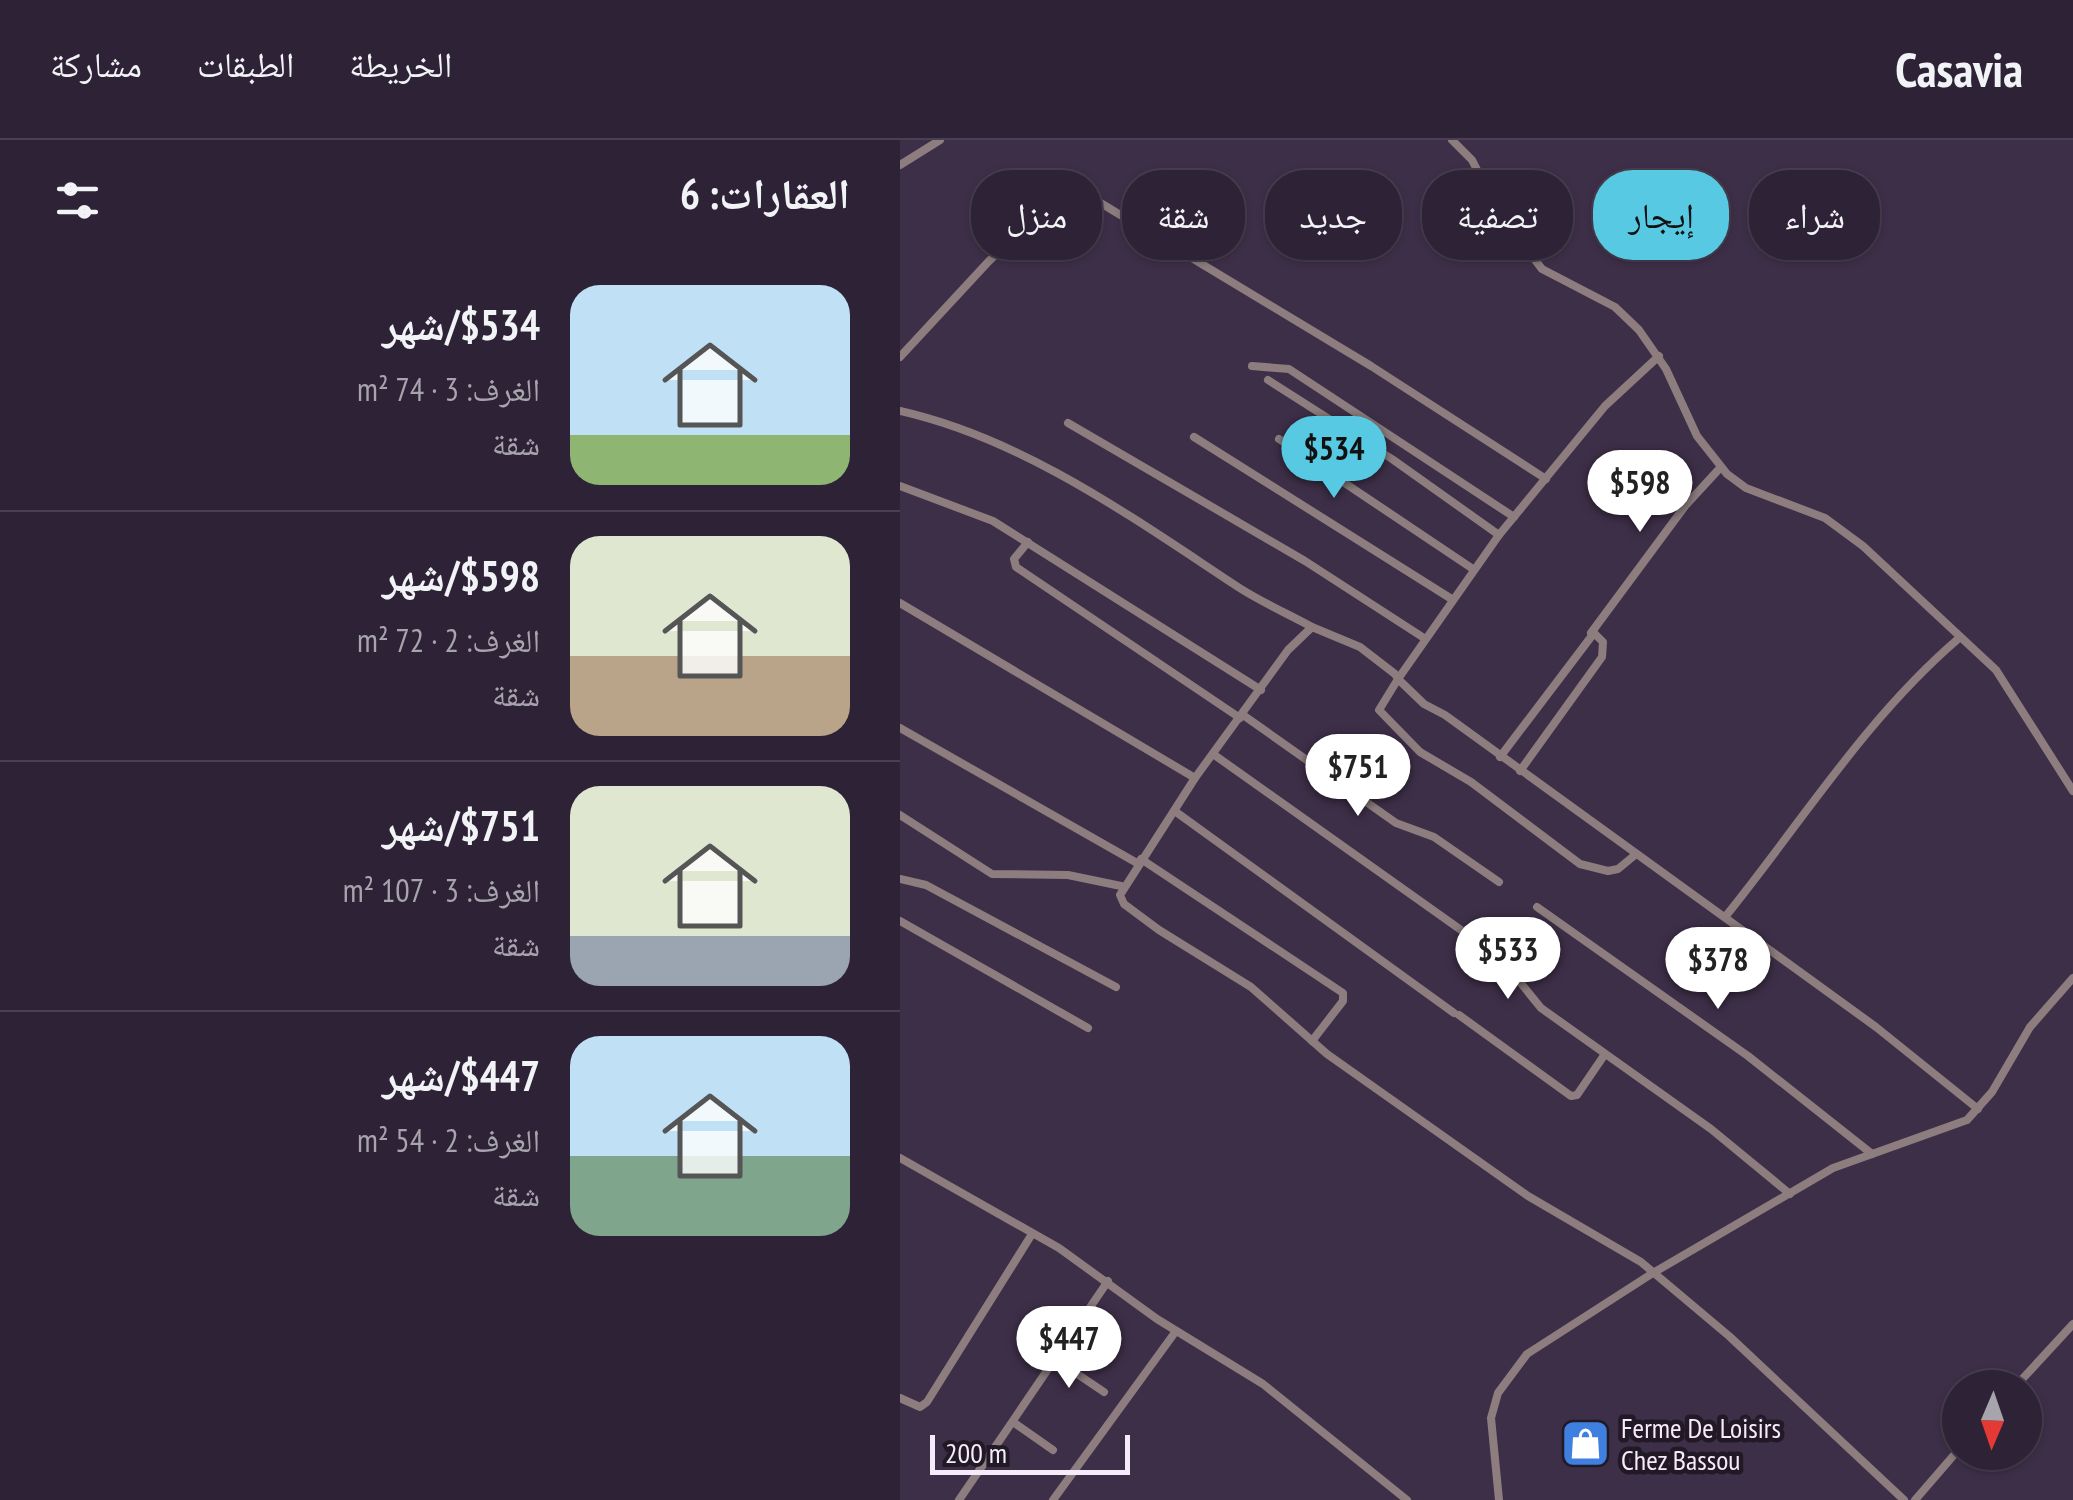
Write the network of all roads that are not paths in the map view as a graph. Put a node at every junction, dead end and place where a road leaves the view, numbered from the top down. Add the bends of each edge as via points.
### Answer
1 (940, 140) edge
2 (1452, 140) edge
3 (900, 165) edge
4 (1659, 356) junction
5 (900, 358) edge
6 (1252, 366) dead end
7 (1268, 380) dead end
8 (900, 411) edge
9 (1068, 423) dead end
10 (1194, 437) dead end
11 (1279, 439) dead end
12 (1720, 468) junction
13 (1546, 479) junction
14 (900, 486) edge
15 (1514, 516) junction
16 (1499, 535) junction
17 (1028, 542) junction
18 (1473, 569) junction
19 (1450, 598) junction
20 (900, 604) edge
21 (1312, 628) junction
22 (1591, 633) junction
23 (1424, 638) junction
24 (1958, 638) junction
25 (1398, 679) junction
26 (1261, 690) junction
27 (1241, 716) junction
28 (900, 728) edge
29 (1213, 754) junction
30 (1500, 757) junction
31 (1520, 771) junction
32 (1195, 778) junction
33 (2073, 791) edge
34 (1176, 812) junction
35 (900, 814) edge
36 (1636, 854) junction
37 (1139, 861) junction
38 (900, 879) edge
39 (1499, 882) dead end
40 (1121, 886) junction
41 (1537, 907) dead end
42 (1725, 917) junction
43 (900, 922) edge
44 (2073, 978) edge
45 (1116, 988) dead end
46 (1088, 1028) dead end
47 (1312, 1041) junction
48 (1605, 1054) junction
49 (1978, 1110) junction
50 (1872, 1154) junction
51 (900, 1158) edge
52 (1790, 1194) junction
53 (1032, 1234) junction
54 (1652, 1273) junction
55 (1108, 1281) junction
56 (2073, 1324) edge
57 (1176, 1331) junction
58 (1055, 1359) junction
59 (2031, 1370) edge
60 (1104, 1392) dead end
61 (900, 1398) edge
62 (1013, 1422) junction
63 (1054, 1450) dead end
64 (1942, 1469) edge
65 (959, 1500) edge
66 (1053, 1500) edge
67 (1407, 1500) edge
68 (1499, 1500) edge
69 (1904, 1500) edge
70 (1915, 1500) edge

1 - 3 street
2 - 4 street via 1475,164 1499,214 1542,269 1615,307
4 - 12 street via 1696,436
4 - 13 street via 1617,393
5 - 13 street via 989,261 1074,187
6 - 15 street via 1289,368
7 - 16 street
8 - 21 street via 970,429 1051,470
9 - 23 street
10 - 19 street
11 - 18 street
12 - 22 street
12 - 24 street via 1746,488 1838,524
13 - 15 street
14 - 17 street via 988,518
15 - 16 street
16 - 18 street
17 - 26 street
17 - 27 street via 1016,567
18 - 19 street
19 - 23 street
20 - 32 street
21 - 25 street via 1366,651
21 - 26 street
22 - 30 street
22 - 31 street via 1603,642 1602,657
23 - 25 street
24 - 33 street via 2003,679
24 - 42 street via 1851,747
25 - 30 street
25 - 36 street via 1379,714 1420,752 1580,864 1608,871
26 - 27 street
27 - 29 street
27 - 39 street via 1396,823 1434,837
28 - 37 street
29 - 32 street
29 - 48 street via 1461,930 1511,971 1541,1008
30 - 31 street
31 - 36 street
32 - 34 street
34 - 37 street
34 - 48 street via 1571,1096
35 - 40 street via 992,874 1068,875
36 - 42 street
37 - 40 street
37 - 47 street via 1343,993 1344,1001
38 - 45 street via 926,885
40 - 47 street via 1124,904 1239,978
41 - 50 street via 1748,1056
42 - 49 street
43 - 46 street
44 - 49 street via 2030,1027
47 - 54 street via 1528,1196
48 - 52 street
49 - 50 street via 1951,1128
50 - 52 street
51 - 53 street
52 - 54 street
53 - 55 street
53 - 61 street via 928,1402 920,1407
54 - 68 street via 1541,1343 1505,1380 1491,1418
54 - 69 street
55 - 57 street
55 - 58 street
56 - 59 street
57 - 66 street
57 - 67 street via 1293,1405
58 - 60 street
58 - 62 street
62 - 63 street
62 - 65 street
64 - 70 street

